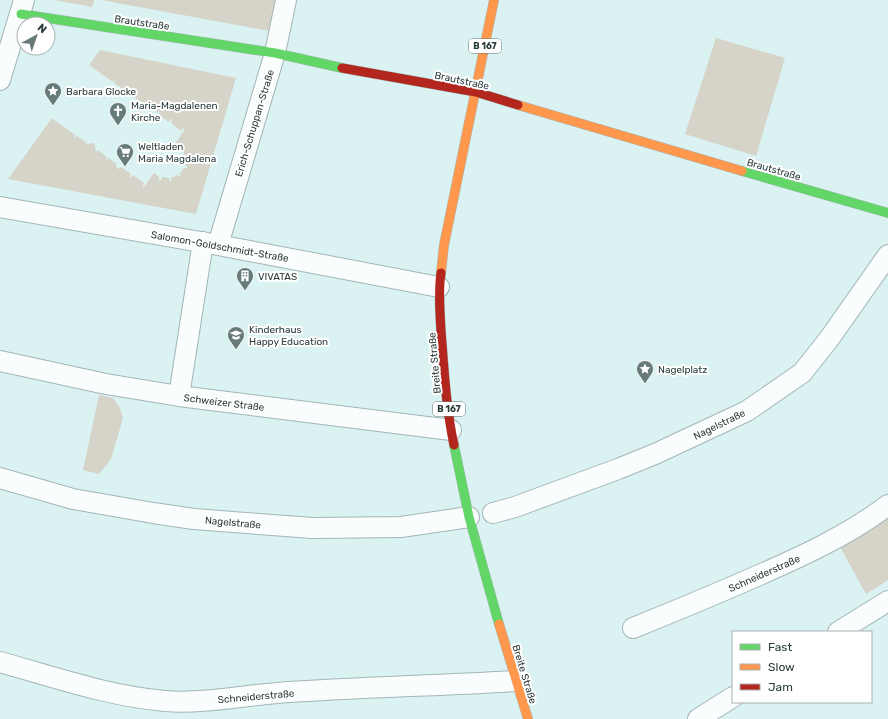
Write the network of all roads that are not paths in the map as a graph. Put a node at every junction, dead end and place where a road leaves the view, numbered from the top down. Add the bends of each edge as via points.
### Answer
1 (286, 0) edge
2 (494, 0) edge
3 (22, 7) edge
4 (275, 53) junction
5 (0, 80) edge
6 (476, 92) junction
7 (0, 207) edge
8 (888, 213) edge
9 (210, 244) junction
10 (888, 255) edge
11 (439, 287) junction
12 (0, 361) edge
13 (179, 396) junction
14 (451, 430) junction
15 (0, 478) edge
16 (888, 505) edge
17 (493, 513) dead end
18 (469, 517) junction
19 (888, 601) edge
20 (633, 628) dead end
21 (840, 631) edge
22 (0, 662) edge
23 (516, 681) junction
24 (732, 698) edge
25 (528, 719) edge
26 (698, 719) edge

1 - 4 street, Erich-Schuppan-Straße
2 - 6 street, Breite Straße / B 167
3 - 4 street, Brautstraße via 94,26
3 - 5 street
4 - 6 street, Brautstraße via 354,71
4 - 9 street, Erich-Schuppan-Straße
6 - 8 street, Brautstraße via 686,156
6 - 11 street, Breite Straße / B 167 via 444,245
7 - 9 street, Salomon-Goldschmidt-Straße
9 - 11 street, Salomon-Goldschmidt-Straße
9 - 13 street, Erich-Schuppan-Straße
10 - 17 street, Nagelstraße via 802,373 746,411 656,454
11 - 14 street, Breite Straße / B 167
12 - 13 street, Schweizer Straße via 106,384
13 - 14 street, Schweizer Straße
14 - 18 street, Breite Straße / B 167
15 - 18 street, Nagelstraße via 73,499 194,519 272,526 401,528
16 - 20 street, Schneiderstraße via 839,538 786,564
18 - 23 street, Breite Straße / B 167
19 - 21 street
22 - 23 street, Schneiderstraße via 116,694 165,701 195,702 277,693
23 - 25 street, Breite Straße / B 167
24 - 26 street

